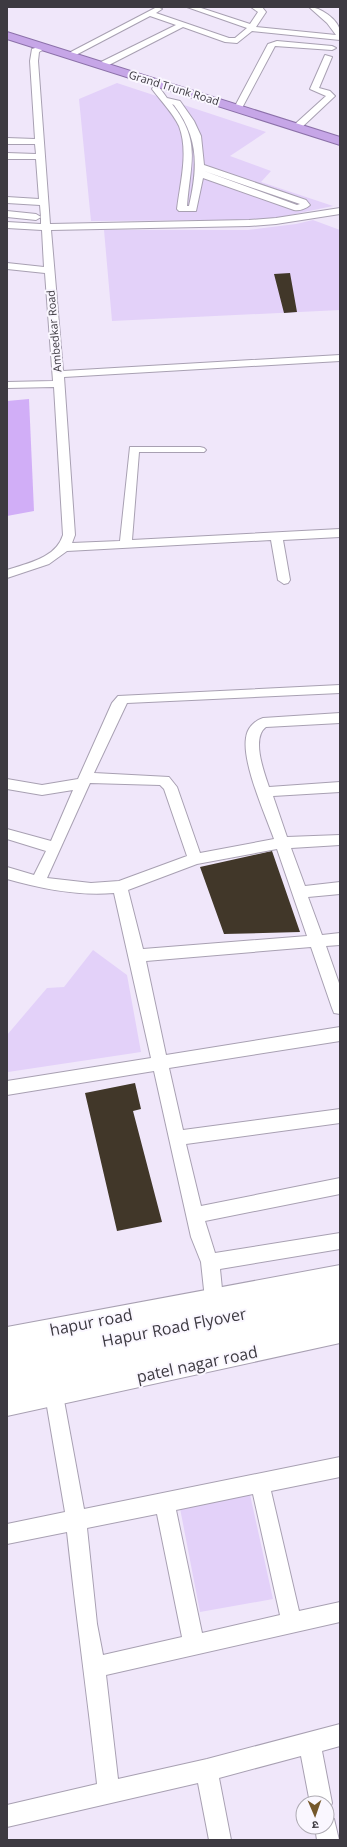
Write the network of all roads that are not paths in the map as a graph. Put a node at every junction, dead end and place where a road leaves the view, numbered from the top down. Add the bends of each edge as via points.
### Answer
1 (162, 7) edge
2 (191, 7) edge
3 (255, 7) edge
4 (313, 7) edge
5 (149, 13) junction
6 (183, 24) junction
7 (252, 26) junction
8 (339, 34) edge
9 (7, 35) edge
10 (7, 42) edge
11 (332, 48) dead end
12 (40, 49) junction
13 (69, 55) junction
14 (328, 57) dead end
15 (102, 65) junction
16 (140, 81) junction
17 (156, 89) junction
18 (165, 100) junction
19 (238, 108) junction
20 (297, 127) junction
21 (7, 141) edge
22 (340, 141) edge
23 (38, 142) junction
24 (340, 147) edge
25 (7, 156) edge
26 (40, 157) junction
27 (198, 170) junction
28 (7, 200) edge
29 (43, 202) junction
30 (340, 211) edge
31 (7, 214) edge
32 (45, 222) junction
33 (7, 225) edge
34 (7, 266) edge
35 (49, 270) junction
36 (340, 358) edge
37 (58, 379) junction
38 (7, 386) edge
39 (200, 450) dead end
40 (340, 533) edge
41 (276, 536) junction
42 (126, 544) junction
43 (65, 547) junction
44 (7, 574) edge
45 (284, 580) dead end
46 (340, 689) edge
47 (340, 718) edge
48 (84, 781) junction
49 (7, 784) edge
50 (340, 787) edge
51 (265, 792) junction
52 (7, 834) edge
53 (340, 840) edge
54 (282, 844) junction
55 (55, 848) junction
56 (195, 859) junction
57 (7, 873) edge
58 (38, 882) junction
59 (120, 887) junction
60 (340, 888) edge
61 (298, 892) junction
62 (340, 939) edge
63 (315, 940) junction
64 (137, 956) junction
65 (340, 1008) edge
66 (340, 1034) edge
67 (160, 1062) junction
68 (7, 1088) edge
69 (340, 1116) edge
70 (176, 1138) junction
71 (340, 1186) edge
72 (195, 1215) junction
73 (340, 1241) edge
74 (210, 1262) junction
75 (340, 1275) edge
76 (340, 1294) edge
77 (214, 1299) junction
78 (340, 1318) edge
79 (340, 1333) edge
80 (7, 1338) edge
81 (7, 1359) edge
82 (7, 1382) edge
83 (54, 1395) junction
84 (7, 1405) edge
85 (340, 1467) edge
86 (260, 1484) junction
87 (164, 1502) junction
88 (76, 1520) junction
89 (7, 1534) edge
90 (340, 1612) edge
91 (292, 1623) junction
92 (194, 1645) junction
93 (94, 1667) junction
94 (340, 1735) edge
95 (309, 1742) junction
96 (207, 1770) junction
97 (109, 1793) junction
98 (319, 1795) edge
99 (7, 1816) edge
100 (220, 1840) edge

1 - 5 street
2 - 7 street
3 - 7 street via 262,10
4 - 8 street
5 - 6 street
5 - 13 street
6 - 7 street via 232,41 240,40
6 - 15 street
7 - 8 street
9 - 12 highway, Grand Trunk Road
10 - 12 highway, Grand Trunk Road
11 - 19 street via 277,42 272,44
12 - 13 highway, Grand Trunk Road
12 - 16 highway, Grand Trunk Road
12 - 23 street, Ambedkar Road via 34,61
13 - 15 highway, Grand Trunk Road
14 - 20 street via 314,89 331,96
15 - 16 highway, Grand Trunk Road
16 - 17 highway, Grand Trunk Road
16 - 19 highway, Grand Trunk Road
17 - 18 street
17 - 24 highway, Grand Trunk Road
18 - 27 street via 177,103 192,126 197,138
18 - 27 street via 182,126 186,139 182,209 193,209
19 - 20 highway, Grand Trunk Road
20 - 22 highway, Grand Trunk Road
21 - 23 street
23 - 26 street, Ambedkar Road
25 - 26 street
26 - 29 street, Ambedkar Road
27 - 27 street via 298,208 305,205 303,202
28 - 29 street
29 - 32 street, Ambedkar Road
30 - 32 street via 264,222
31 - 32 street
32 - 33 street
32 - 35 street, Ambedkar Road
34 - 35 street
35 - 37 street, Ambedkar Road
36 - 37 street
37 - 38 street
37 - 43 street, Ambedkar Road via 69,535
39 - 42 street via 134,448
40 - 41 street
41 - 42 street
41 - 45 street
42 - 43 street
43 - 44 street via 48,558
46 - 48 street via 123,699 118,703
47 - 51 street via 258,725 252,733 252,742 257,771
48 - 49 street via 42,790
48 - 55 street
48 - 56 street via 164,780 170,787
50 - 51 street
51 - 54 street
52 - 55 street
53 - 54 street
54 - 56 street
54 - 61 street
55 - 58 street
56 - 59 street
57 - 58 street
58 - 59 street via 71,888
59 - 64 street
60 - 61 street
61 - 63 street
62 - 63 street
63 - 64 street
63 - 65 street
64 - 67 street
66 - 67 street
67 - 68 street
67 - 70 street
69 - 70 street
70 - 72 street
71 - 72 street
72 - 74 street
73 - 74 street
74 - 77 street
75 - 77 street, hapur road
76 - 81 main road, Hapur Road Flyover
77 - 80 street, hapur road
78 - 82 main road, Hapur Road Flyover
79 - 83 street, patel nagar road
83 - 84 street, patel nagar road
83 - 88 street
85 - 86 street
86 - 87 street
86 - 91 street
87 - 88 street
87 - 92 street
88 - 89 street
88 - 93 street
90 - 91 street
91 - 92 street
92 - 93 street
93 - 97 street
94 - 95 street
95 - 96 street
95 - 98 street
96 - 97 street
96 - 100 street
97 - 99 street

